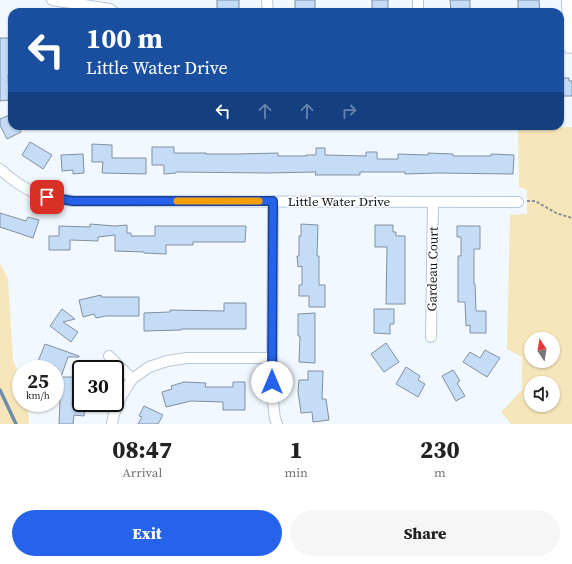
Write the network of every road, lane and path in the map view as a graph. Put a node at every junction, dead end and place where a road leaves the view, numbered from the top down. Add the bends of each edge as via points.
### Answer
1 (52, 0) edge
2 (567, 0) edge
3 (112, 7) edge
4 (567, 48) edge
5 (0, 169) edge
6 (273, 201) junction
7 (433, 202) junction
8 (518, 202) joint
9 (572, 218) edge
10 (431, 337) dead end
11 (109, 356) dead end
12 (272, 358) junction
13 (132, 379) junction
14 (112, 424) edge
15 (276, 424) edge

1 - 3 street
2 - 4 street
5 - 6 street, Little Water Drive via 24,188 55,199
6 - 7 street, Little Water Drive
6 - 12 street
7 - 8 street, Little Water Drive
7 - 10 street, Gardeau Court
8 - 9 path via 535,201 556,213
11 - 13 street
12 - 13 street via 187,358 167,361 150,367
12 - 15 street via 272,394
13 - 14 street via 122,395

